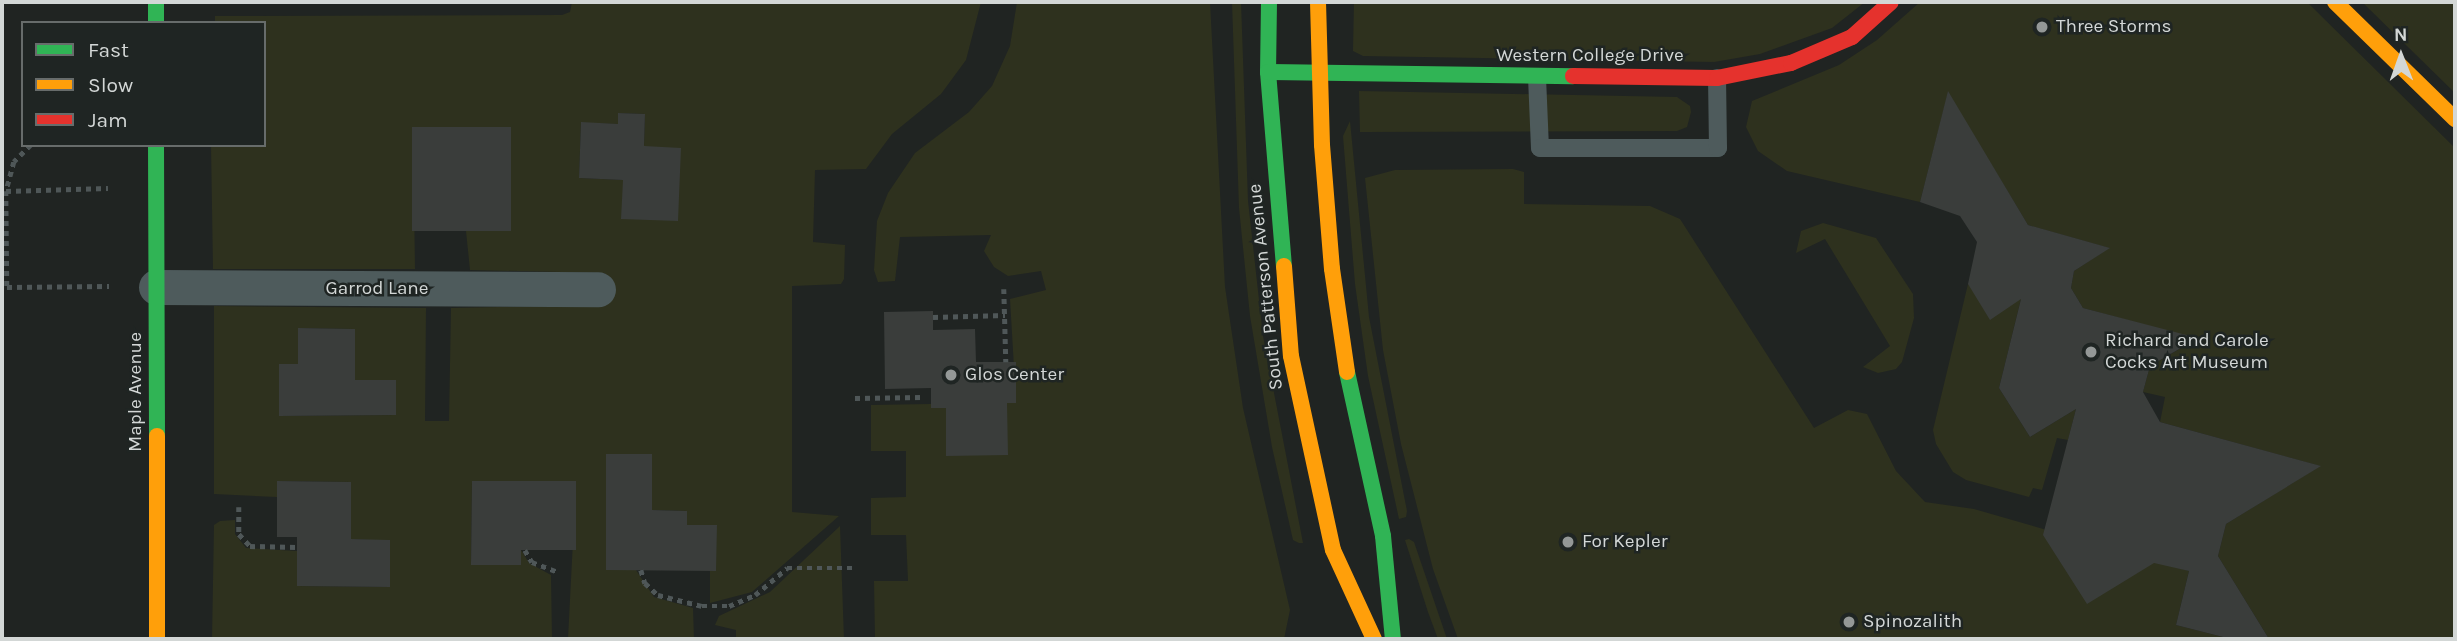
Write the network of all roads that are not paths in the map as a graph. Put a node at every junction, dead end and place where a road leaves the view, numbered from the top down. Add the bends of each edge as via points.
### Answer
1 (156, 2) edge
2 (1269, 2) edge
3 (1318, 2) edge
4 (1891, 2) edge
5 (2335, 2) edge
6 (156, 21) edge
7 (1268, 72) junction
8 (1319, 74) junction
9 (1537, 77) junction
10 (1717, 78) junction
11 (2455, 119) edge
12 (156, 147) edge
13 (156, 287) junction
14 (598, 289) dead end
15 (157, 639) edge
16 (1374, 639) edge
17 (1393, 639) edge

1 - 6 main road
2 - 7 main road, South Patterson Avenue
3 - 8 main road
4 - 10 main road, Western College Drive via 1852,37 1791,63
5 - 11 main road
7 - 8 main road, Western College Drive
7 - 16 main road, South Patterson Avenue via 1292,356 1334,550
8 - 9 main road, Western College Drive
8 - 17 main road via 1332,270 1349,384 1383,536
9 - 10 main road, Western College Drive
9 - 10 lane via 1540,148 1718,148
12 - 13 main road, Maple Avenue
13 - 14 street, Garrod Lane
13 - 15 main road, Maple Avenue

